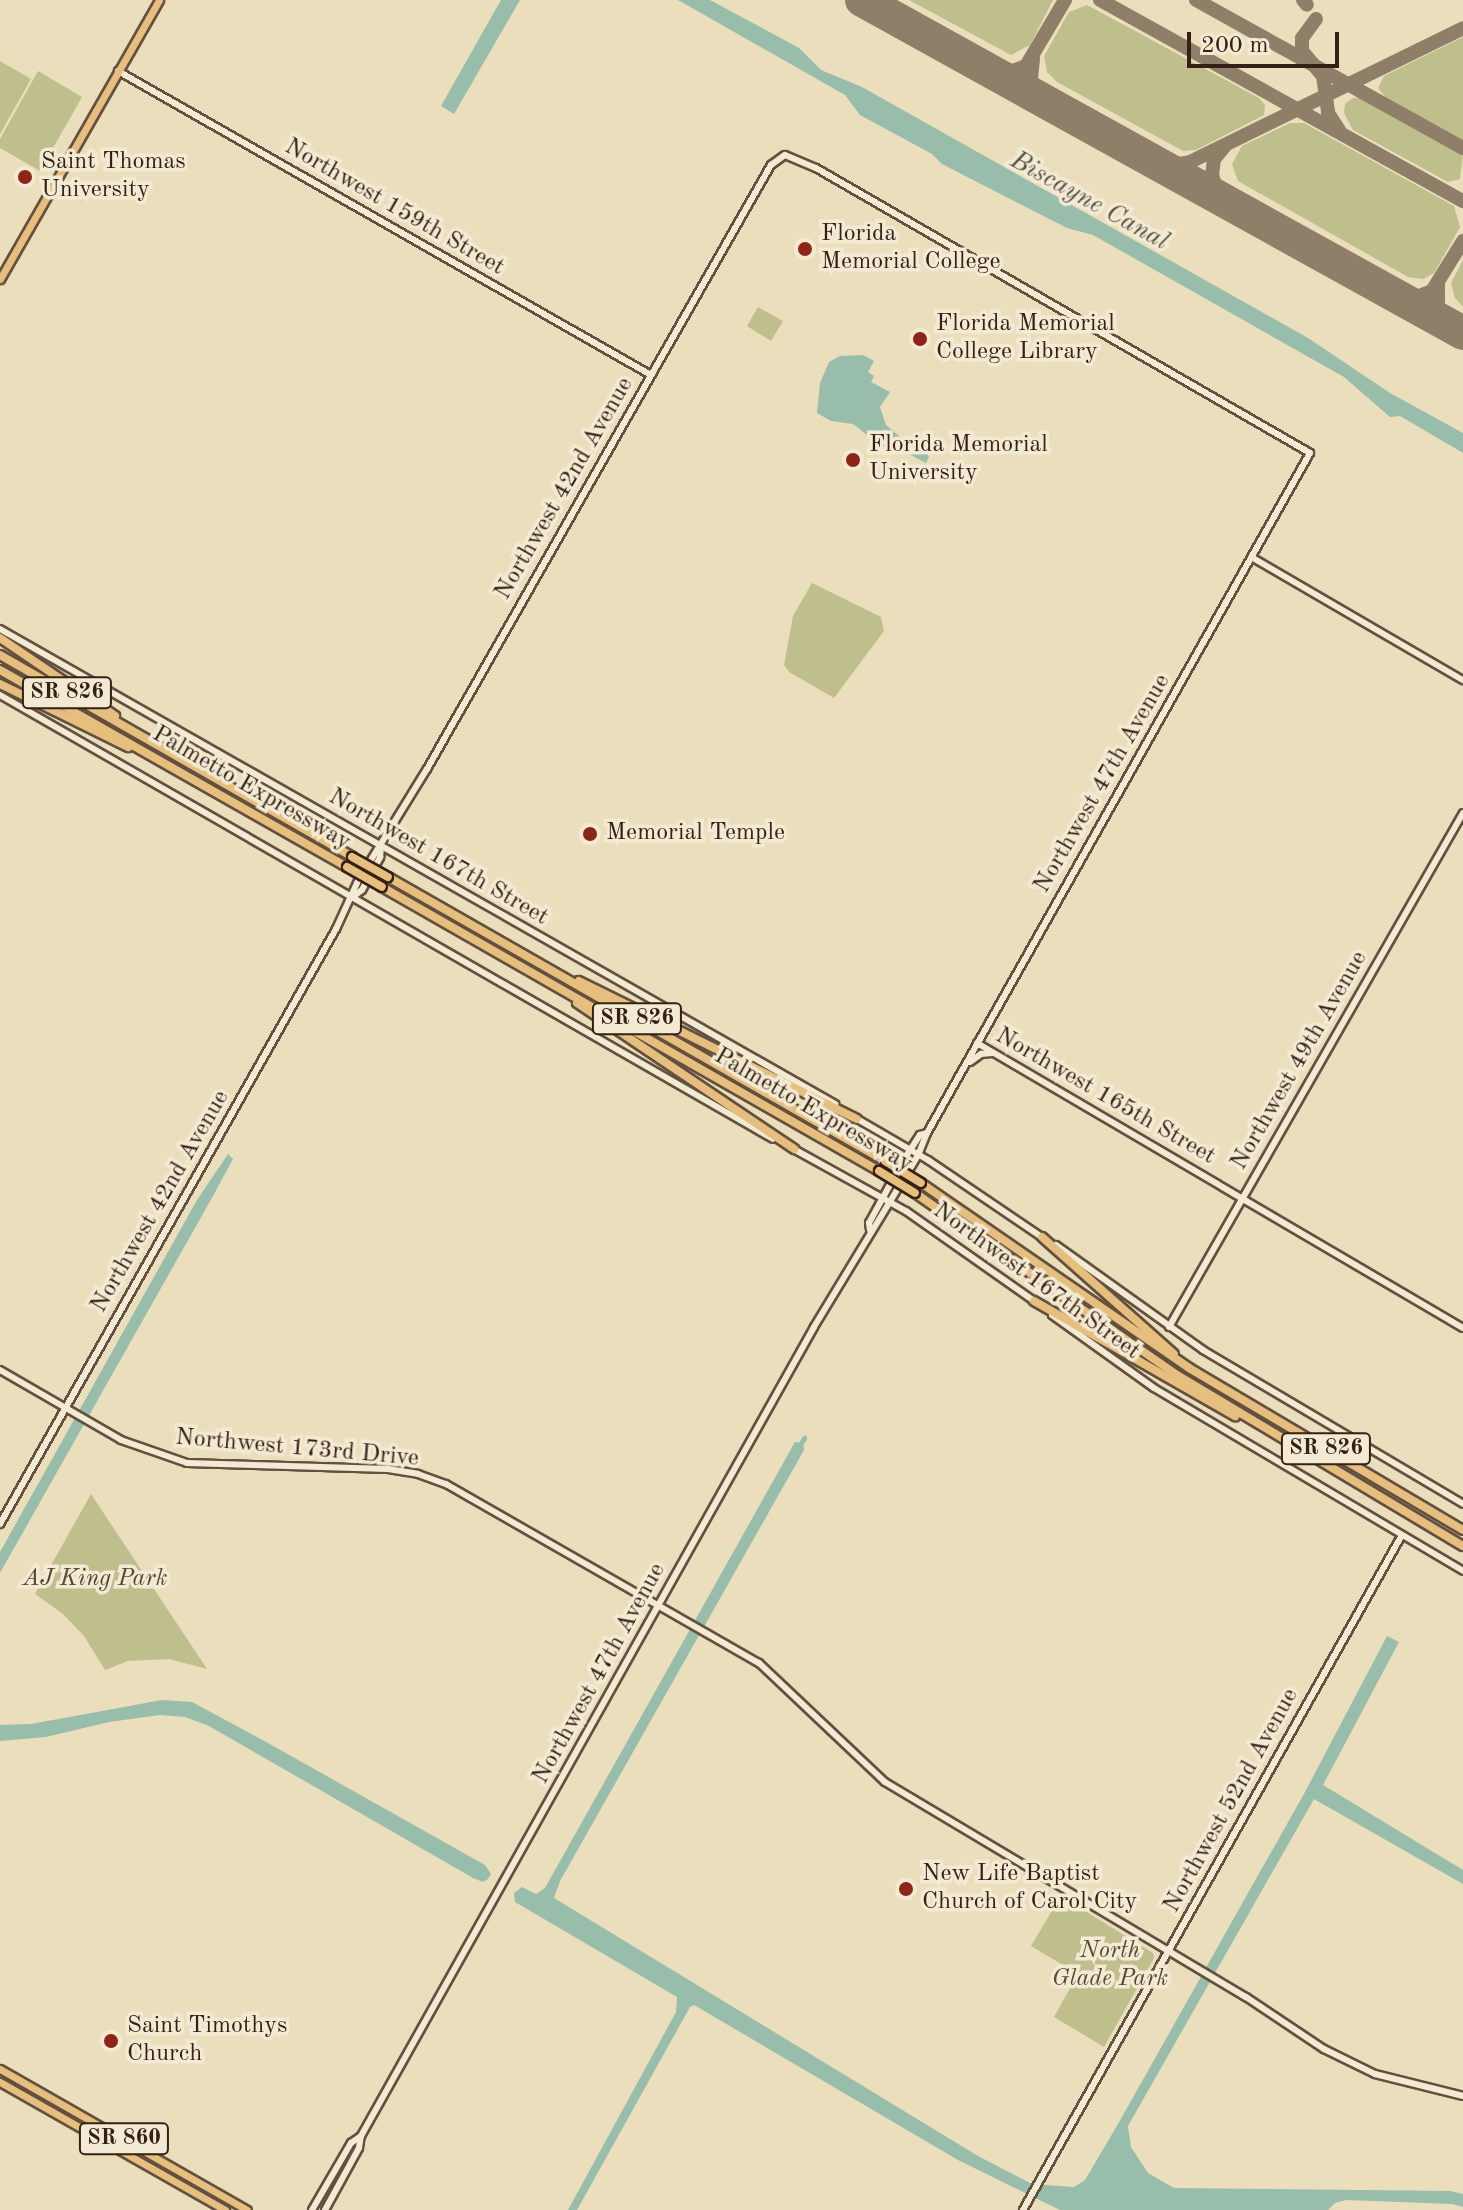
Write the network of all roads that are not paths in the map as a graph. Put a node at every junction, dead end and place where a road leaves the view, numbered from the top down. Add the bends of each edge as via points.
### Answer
1 (159, 0) edge
2 (118, 71) junction
3 (0, 279) edge
4 (651, 375) junction
5 (1310, 453) joint
6 (1253, 558) junction
7 (0, 629) edge
8 (0, 638) edge
9 (0, 655) edge
10 (0, 670) edge
11 (1463, 680) edge
12 (0, 684) edge
13 (0, 695) edge
14 (134, 731) junction
15 (160, 761) junction
16 (1463, 813) edge
17 (381, 847) junction
18 (353, 897) junction
19 (554, 971) junction
20 (557, 987) junction
21 (977, 1043) junction
22 (994, 1053) junction
23 (964, 1067) junction
24 (857, 1119) junction
25 (927, 1133) junction
26 (794, 1149) junction
27 (910, 1150) junction
28 (918, 1155) junction
29 (882, 1197) junction
30 (1243, 1199) junction
31 (891, 1202) junction
32 (870, 1230) junction
33 (1042, 1237) junction
34 (1034, 1301) junction
35 (1169, 1327) junction
36 (1463, 1328) edge
37 (1189, 1368) junction
38 (0, 1370) edge
39 (65, 1407) junction
40 (1260, 1427) junction
41 (1462, 1502) edge
42 (0, 1524) edge
43 (1463, 1530) edge
44 (1402, 1535) junction
45 (1463, 1546) edge
46 (1463, 1571) edge
47 (659, 1605) junction
48 (1169, 1951) junction
49 (0, 2072) edge
50 (0, 2082) edge
51 (1463, 2096) edge
52 (361, 2136) junction
53 (161, 2160) junction
54 (140, 2162) junction
55 (177, 2169) junction
56 (156, 2171) junction
57 (225, 2210) edge
58 (247, 2210) edge
59 (312, 2210) edge
60 (325, 2210) edge
61 (1023, 2210) edge

1 - 2 main road
2 - 3 main road
2 - 4 street, Northwest 159th Street
4 - 5 street, Northwest 42nd Avenue via 773,163 785,155
4 - 17 street, Northwest 42nd Avenue
5 - 6 street, Northwest 47th Avenue
6 - 11 street
6 - 21 street, Northwest 47th Avenue
7 - 17 street, Northwest 167th Street
8 - 14 highway
9 - 14 highway, Palmetto Expressway / SR 826
10 - 15 highway, Palmetto Expressway / SR 826
12 - 15 highway
13 - 18 street, Northwest 167th Street
14 - 19 highway, Palmetto Expressway / SR 826, bridge
15 - 20 highway, Palmetto Expressway / SR 826, bridge
16 - 30 street, Northwest 49th Avenue
17 - 18 street, Northwest 42nd Avenue via 362,890
17 - 24 street, Northwest 167th Street
18 - 26 street, Northwest 167th Street
18 - 39 street, Northwest 42nd Avenue
19 - 24 highway
19 - 37 highway, Palmetto Expressway / SR 826, bridge via 921,1183
20 - 26 highway
20 - 40 highway, Palmetto Expressway / SR 826, bridge via 915,1193 1143,1353
21 - 22 street, Northwest 165th Street
21 - 23 street, Northwest 47th Avenue
22 - 23 street via 981,1054
22 - 30 street, Northwest 165th Street
23 - 25 street, Northwest 47th Avenue
24 - 27 street, Northwest 167th Street
25 - 27 street, Northwest 47th Avenue
25 - 28 street, Northwest 47th Avenue
26 - 29 street, Northwest 167th Street
27 - 28 street, Northwest 167th Street
27 - 29 street, Northwest 47th Avenue
28 - 31 street, Northwest 47th Avenue
28 - 33 street, Northwest 167th Street
29 - 31 street, Northwest 167th Street
29 - 32 street, Northwest 47th Avenue
30 - 35 street, Northwest 49th Avenue
30 - 36 street, Northwest 165th Street
31 - 32 street, Northwest 47th Avenue
31 - 34 street, Northwest 167th Street
32 - 47 street, Northwest 47th Avenue
33 - 35 street, Northwest 167th Street
33 - 37 highway
34 - 40 highway
34 - 44 street, Northwest 167th Street via 1154,1388
35 - 41 street, Northwest 167th Street
37 - 43 highway, Palmetto Expressway / SR 826
38 - 39 street, Northwest 173rd Drive
39 - 42 street, Northwest 42nd Avenue
39 - 47 street, Northwest 173rd Drive via 121,1440 187,1463 388,1469 430,1478
40 - 45 highway, Palmetto Expressway / SR 826
44 - 46 street, Northwest 167th Street
44 - 48 street, Northwest 52nd Avenue
47 - 48 street, Northwest 173rd Drive via 759,1663 885,1782
47 - 52 street, Northwest 47th Avenue
48 - 51 street, Northwest 173rd Drive via 1324,2049 1375,2074
48 - 61 street, Northwest 52nd Avenue
49 - 53 main road, SR 860
50 - 54 main road, SR 860
52 - 59 street, Northwest 47th Avenue via 351,2143
52 - 60 street, Northwest 47th Avenue
53 - 54 main road
53 - 55 main road, SR 860
54 - 56 main road, SR 860
55 - 56 main road
55 - 58 main road, SR 860
56 - 57 main road, SR 860

